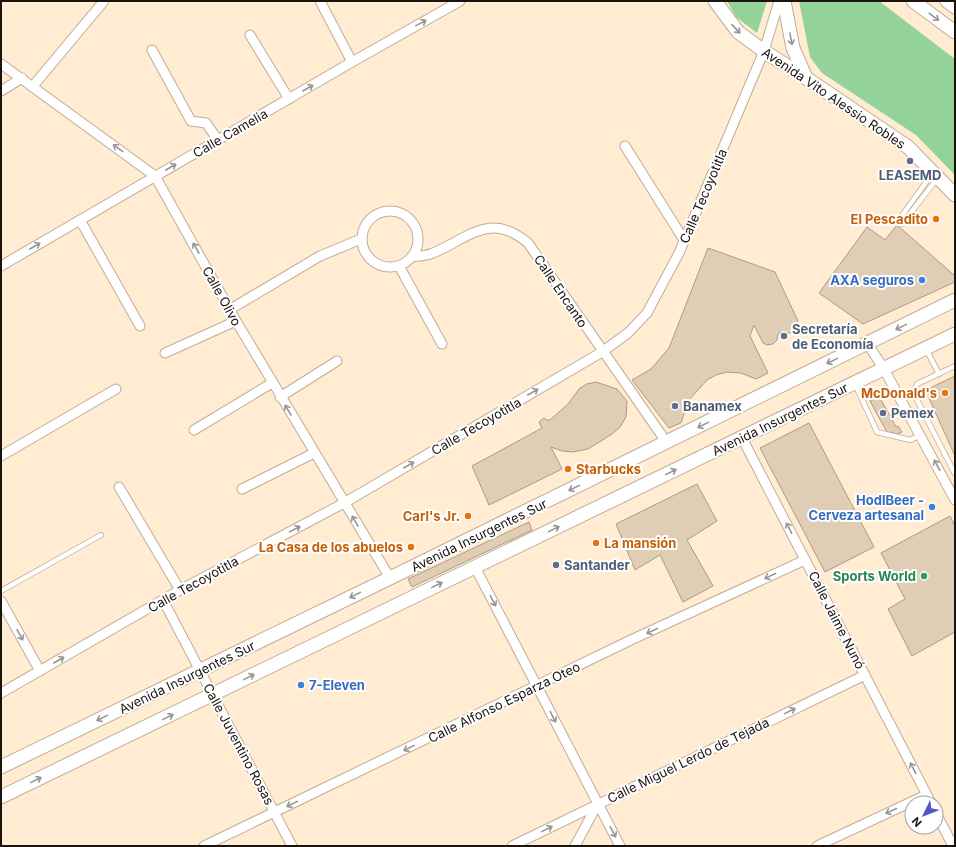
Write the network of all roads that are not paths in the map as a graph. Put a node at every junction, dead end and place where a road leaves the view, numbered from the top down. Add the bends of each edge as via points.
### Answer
1 (104, 1) edge
2 (320, 1) edge
3 (715, 1) edge
4 (779, 1) edge
5 (784, 1) edge
6 (913, 1) edge
7 (947, 1) edge
8 (457, 2) edge
9 (955, 7) edge
10 (955, 32) edge
11 (250, 34) dead end
12 (152, 50) dead end
13 (764, 52) junction
14 (352, 62) junction
15 (1, 64) edge
16 (22, 78) junction
17 (806, 78) junction
18 (33, 86) junction
19 (1, 91) edge
20 (289, 98) junction
21 (218, 140) junction
22 (625, 146) dead end
23 (936, 175) junction
24 (155, 176) junction
25 (955, 195) edge
26 (80, 220) junction
27 (900, 223) dead end
28 (361, 239) junction
29 (684, 240) junction
30 (412, 257) junction
31 (1, 266) edge
32 (399, 266) junction
33 (955, 300) edge
34 (229, 310) junction
35 (236, 321) junction
36 (140, 326) dead end
37 (955, 334) edge
38 (867, 343) junction
39 (442, 344) dead end
40 (926, 348) junction
41 (602, 352) junction
42 (165, 353) dead end
43 (338, 361) dead end
44 (955, 366) edge
45 (884, 369) junction
46 (939, 374) junction
47 (272, 383) junction
48 (854, 383) junction
49 (116, 389) dead end
50 (280, 397) junction
51 (194, 430) dead end
52 (921, 435) junction
53 (742, 438) junction
54 (667, 442) junction
55 (314, 453) junction
56 (1, 456) edge
57 (955, 474) edge
58 (119, 487) dead end
59 (242, 489) dead end
60 (955, 500) edge
61 (344, 503) junction
62 (101, 535) dead end
63 (805, 560) junction
64 (475, 566) junction
65 (390, 578) junction
66 (180, 590) junction
67 (1, 591) edge
68 (163, 600) junction
69 (1, 601) edge
70 (200, 670) junction
71 (40, 671) junction
72 (865, 675) junction
73 (537, 687) junction
74 (1, 693) edge
75 (214, 694) junction
76 (1, 767) edge
77 (927, 795) edge
78 (1, 797) edge
79 (598, 804) junction
80 (904, 809) edge
81 (275, 812) junction
82 (944, 829) edge
83 (204, 846) edge
84 (292, 846) edge
85 (512, 846) edge
86 (575, 846) edge
87 (620, 846) edge
88 (817, 846) edge
89 (953, 846) edge

1 - 18 street
2 - 14 street
3 -> 13 main road, Avenida Vito Alessio Robles via 738,32
4 - 13 street, Calle Tecoyotitla
5 -> 17 main road via 793,48
6 -> 10 main road
7 - 9 main road
14 -> 8 street, Calle Camelia
11 - 20 street
12 - 21 street via 191,121 206,123
13 - 17 main road, Avenida Vito Alessio Robles
13 - 29 street, Calle Tecoyotitla
20 -> 14 street, Calle Camelia
15 - 16 street, Calle Olivo
16 - 18 street, Calle Olivo
16 - 19 street
17 - 23 main road, Avenida Vito Alessio Robles via 908,147
24 -> 18 street, Calle Olivo
20 - 21 street, Calle Camelia
24 -> 21 street, Calle Camelia
22 - 29 street
23 - 25 main road, Avenida Vito Alessio Robles
23 - 27 lane
24 - 26 street, Calle Camelia
34 -> 24 street, Calle Olivo
31 -> 26 street, Calle Camelia
26 - 36 street
28 - 30 street via 363,230 374,216 382,212 400,213 408,217 418,233 417,246
28 - 32 street via 366,254 377,264 384,267
28 - 34 street via 320,256
29 - 41 street, Calle Tecoyotitla via 647,313 628,333
30 - 32 street
30 - 41 street, Calle Encanto via 432,254 470,233 483,229 500,228 516,233 528,243
32 - 39 street
33 -> 38 main road, Avenida Insurgentes Sur
34 - 35 street, Calle Olivo
35 - 42 street
35 - 47 street, Calle Olivo
37 - 40 main road, Avenida Insurgentes Sur
38 - 45 street
38 -> 54 main road, Avenida Insurgentes Sur
40 - 45 main road, Avenida Insurgentes Sur
40 - 46 lane
41 - 54 street, Calle Encanto
61 -> 41 street, Calle Tecoyotitla
43 - 50 street
44 - 46 lane
45 - 48 main road, Avenida Insurgentes Sur
45 - 52 street
46 - 57 lane via 917,384 916,394
47 - 50 street, Calle Olivo
47 - 51 street
48 - 52 lane via 877,432 910,440
48 - 53 main road, Avenida Insurgentes Sur
49 - 56 street
55 -> 50 street, Calle Olivo
60 -> 52 street
63 -> 53 street, Calle Jaime Nunó
64 -> 53 main road, Avenida Insurgentes Sur
54 -> 65 main road, Avenida Insurgentes Sur
55 - 59 street
55 - 61 street, Calle Olivo
58 - 66 street
65 -> 61 street, Calle Olivo
66 -> 61 street, Calle Tecoyotitla
62 - 67 lane
63 - 72 street, Calle Jaime Nunó
63 -> 73 street, Calle Alfonso Esparza Oteo via 633,639
64 -> 73 street
75 -> 64 main road, Avenida Insurgentes Sur
65 -> 70 main road, Avenida Insurgentes Sur
66 - 68 street, Calle Tecoyotitla
68 - 70 street, Calle Juventino Rosas
71 -> 68 street, Calle Tecoyotitla
69 -> 71 street
70 - 75 street, Calle Juventino Rosas
70 -> 76 main road, Avenida Insurgentes Sur
71 - 74 street, Calle Tecoyotitla
77 -> 72 street, Calle Jaime Nunó
79 -> 72 street, Calle Miguel Lerdo de Tejada
73 -> 79 street
73 -> 81 street, Calle Alfonso Esparza Oteo
78 -> 75 main road, Avenida Insurgentes Sur
75 - 81 street, Calle Juventino Rosas
85 -> 79 street, Calle Miguel Lerdo de Tejada
79 - 86 street
79 -> 87 street
80 -> 88 street
81 - 83 street, Calle Alfonso Esparza Oteo
81 - 84 street, Calle Juventino Rosas
82 - 89 street

